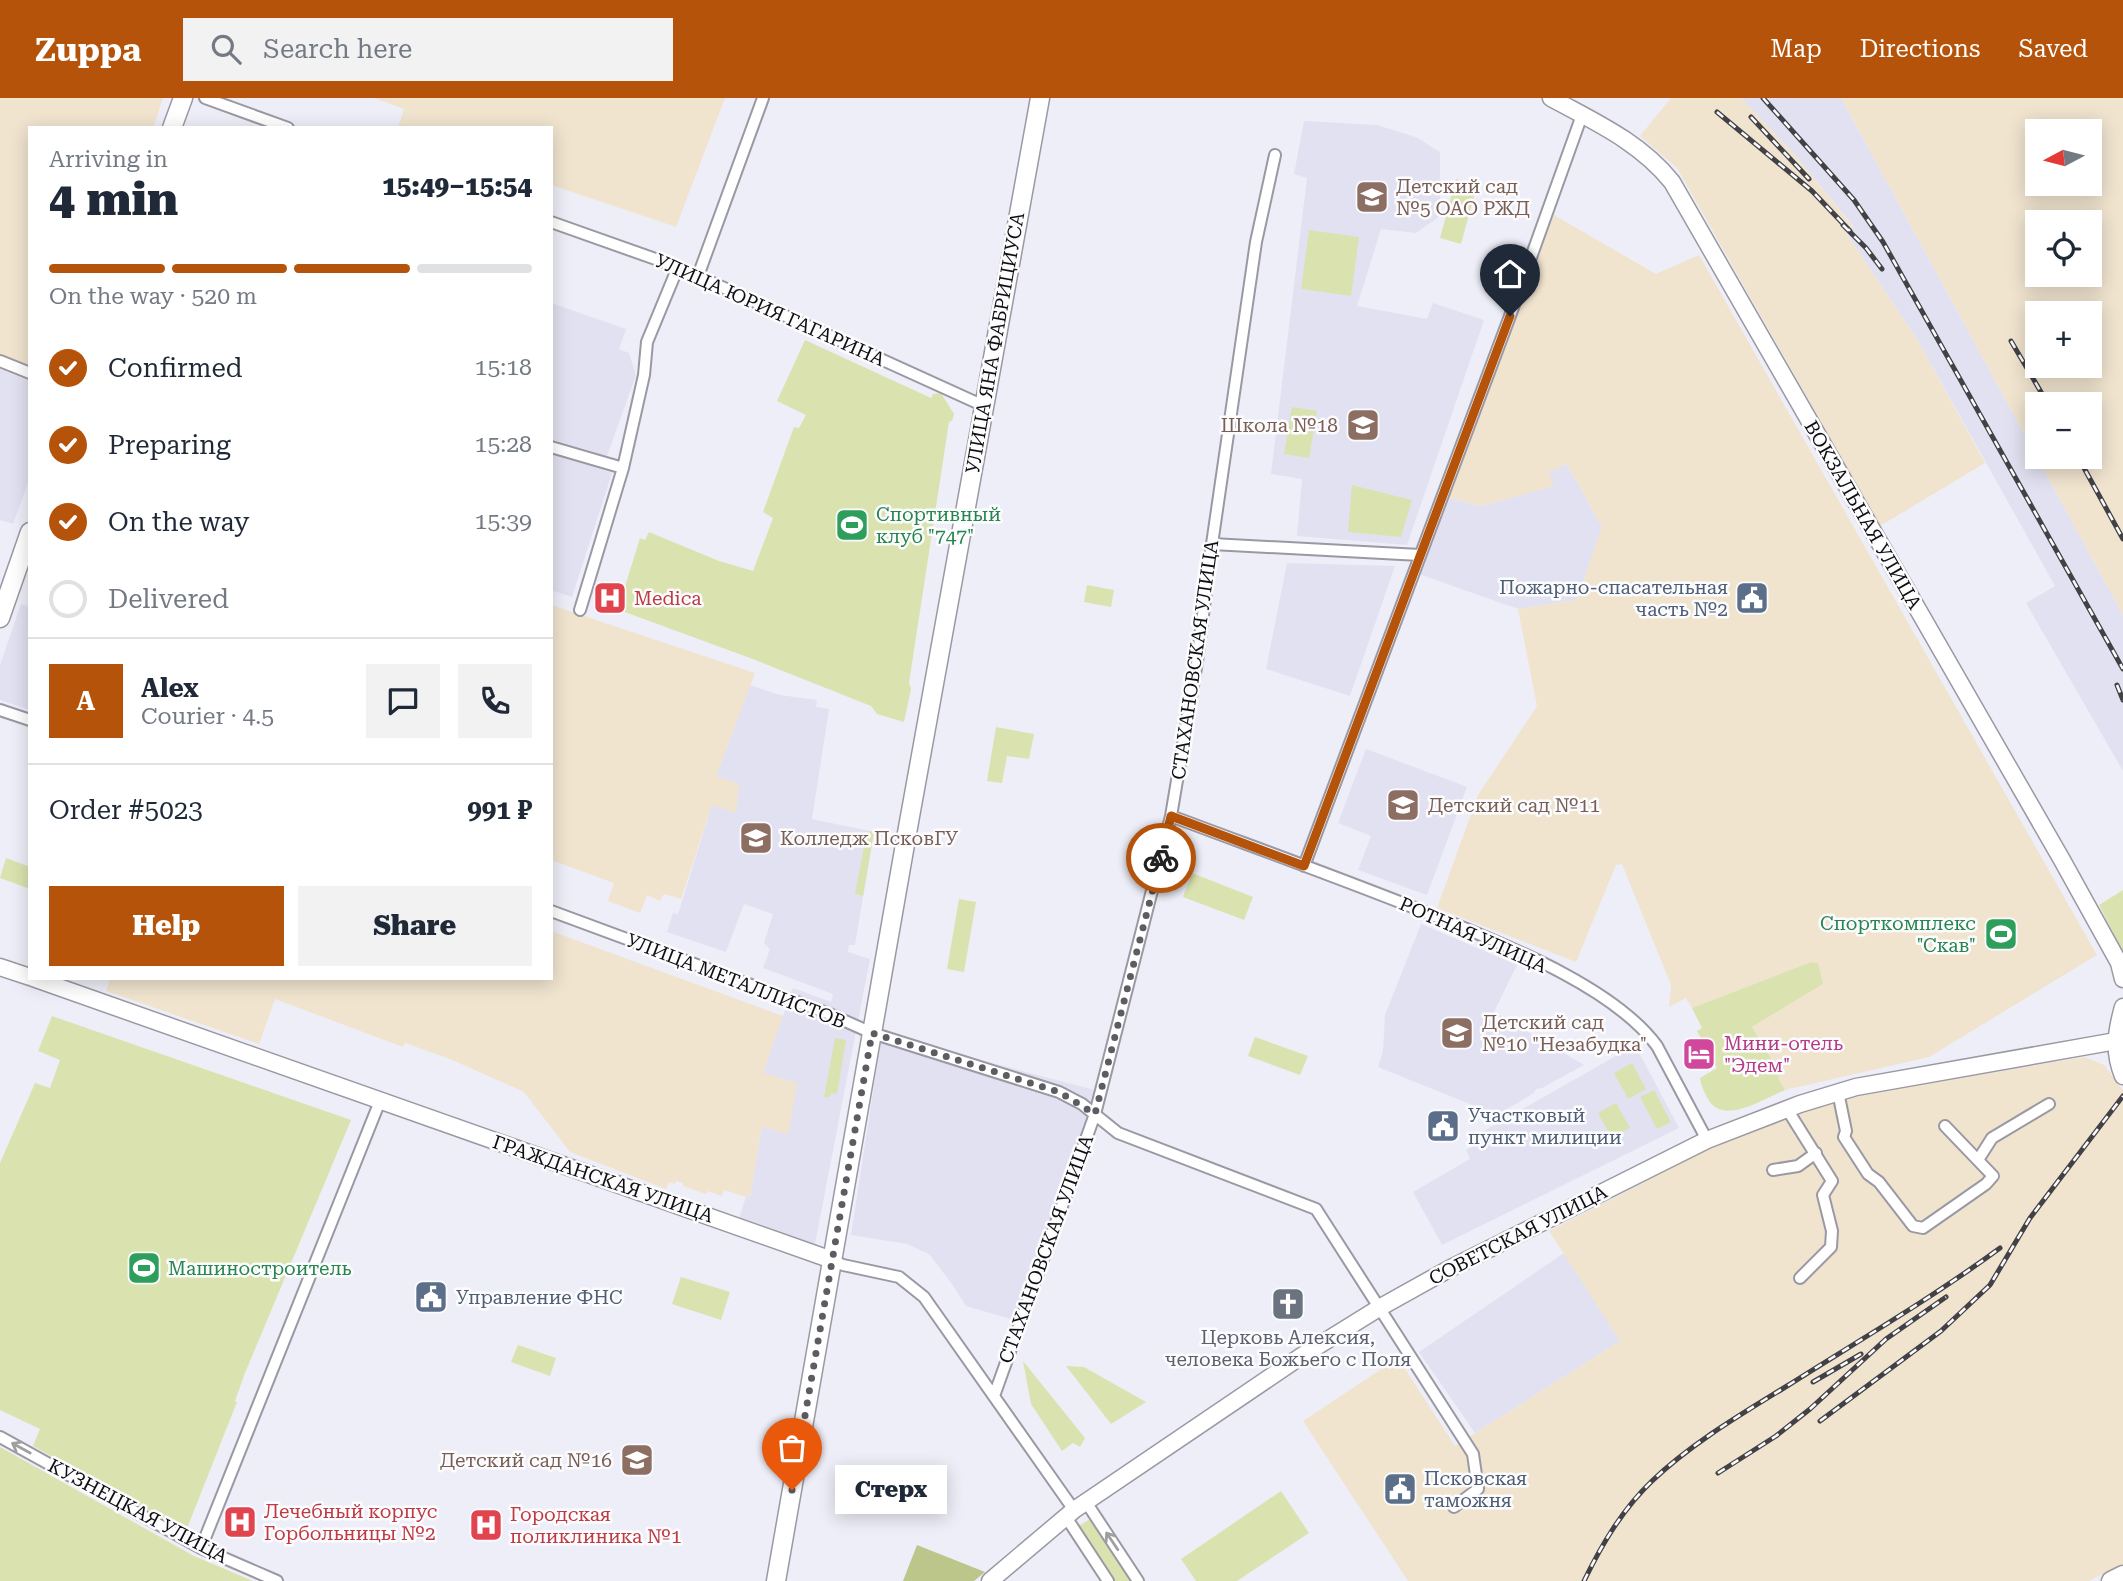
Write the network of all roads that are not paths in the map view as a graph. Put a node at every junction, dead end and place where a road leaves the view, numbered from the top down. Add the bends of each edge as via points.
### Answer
1 (183, 98) edge
2 (205, 98) edge
3 (763, 98) edge
4 (1040, 98) edge
5 (1551, 98) edge
6 (1582, 115) junction
7 (173, 126) edge
8 (282, 126) edge
9 (1275, 155) dead end
10 (553, 223) edge
11 (678, 267) junction
12 (698, 276) junction
13 (0, 361) edge
14 (28, 372) edge
15 (984, 406) junction
16 (553, 448) edge
17 (623, 468) junction
18 (28, 538) edge
19 (1212, 544) junction
20 (1420, 555) junction
21 (579, 610) dead end
22 (0, 618) edge
23 (0, 710) edge
24 (28, 719) edge
25 (1171, 816) junction
26 (1304, 866) junction
27 (553, 912) edge
28 (0, 967) edge
29 (28, 977) edge
30 (2123, 979) edge
31 (37, 980) edge
32 (2123, 1007) edge
33 (872, 1033) junction
34 (2116, 1041) junction
35 (2123, 1076) edge
36 (1838, 1091) junction
37 (380, 1101) junction
38 (2049, 1104) dead end
39 (1787, 1109) junction
40 (1095, 1114) junction
41 (1945, 1126) dead end
42 (1707, 1140) junction
43 (1816, 1153) junction
44 (1978, 1160) junction
45 (1773, 1170) dead end
46 (832, 1260) junction
47 (1800, 1278) dead end
48 (1379, 1308) junction
49 (994, 1396) junction
50 (0, 1437) edge
51 (1454, 1507) dead end
52 (1075, 1510) junction
53 (201, 1548) junction
54 (2123, 1575) edge
55 (278, 1581) edge
56 (776, 1581) edge
57 (990, 1581) edge
58 (1108, 1581) edge
59 (1138, 1581) edge
60 (2111, 1581) edge

1 - 7 main road
2 - 8 street
3 - 12 street
4 - 15 main road, УЛИЦА ЯНА ФАБРИЦИУСА
5 - 6 street, ВОКЗАЛЬНАЯ УЛИЦА
6 - 20 street
6 - 30 street, ВОКЗАЛЬНАЯ УЛИЦА via 1650,158 1672,182 2062,860 2119,963
9 - 19 street, СТАХАНОВСКАЯ УЛИЦА via 1256,242
10 - 11 street, УЛИЦА ЮРИЯ ГАГАРИНА
11 - 12 street, УЛИЦА ЮРИЯ ГАГАРИНА
11 - 17 street via 646,342 645,375
12 - 15 street, УЛИЦА ЮРИЯ ГАГАРИНА
13 - 14 street
15 - 33 main road, УЛИЦА ЯНА ФАБРИЦИУСА
16 - 17 street
17 - 21 street
18 - 22 main road
19 - 20 street
19 - 25 street, СТАХАНОВСКАЯ УЛИЦА
20 - 26 street
23 - 24 street
25 - 26 street, РОТНАЯ УЛИЦА
25 - 40 street, СТАХАНОВСКАЯ УЛИЦА
26 - 42 street, РОТНАЯ УЛИЦА via 1487,937 1598,993 1648,1033
27 - 33 street, УЛИЦА МЕТАЛЛИСТОВ
28 - 29 street, ГРАЖДАНСКАЯ УЛИЦА
31 - 37 street, ГРАЖДАНСКАЯ УЛИЦА
32 - 34 street
33 - 40 street, УЛИЦА МЕТАЛЛИСТОВ via 1059,1092
33 - 46 main road, УЛИЦА ЯНА ФАБРИЦИУСА
34 - 35 street
34 - 36 street, СОВЕТСКАЯ УЛИЦА
36 - 39 street, СОВЕТСКАЯ УЛИЦА
36 - 44 street via 1844,1137 1868,1174 1913,1226 1923,1228 1986,1184 1993,1176
37 - 46 street, ГРАЖДАНСКАЯ УЛИЦА
37 - 53 street
38 - 44 street via 1992,1138
39 - 42 street, СОВЕТСКАЯ УЛИЦА
39 - 43 street
40 - 48 street, УЛИЦА МЕТАЛЛИСТОВ via 1118,1133 1316,1209
40 - 49 street, СТАХАНОВСКАЯ УЛИЦА
41 - 44 street
42 - 48 street, СОВЕТСКАЯ УЛИЦА
43 - 45 street via 1798,1166
43 - 47 street via 1832,1181 1823,1195 1831,1247
46 - 49 street, ГРАЖДАНСКАЯ УЛИЦА via 899,1277 911,1285
46 - 56 main road, УЛИЦА ЯНА ФАБРИЦИУСА
48 - 51 street, УЛИЦА МЕТАЛЛИСТОВ via 1473,1454 1478,1489
48 - 52 street, СОВЕТСКАЯ УЛИЦА
49 - 52 street, ГРАЖДАНСКАЯ УЛИЦА
53 -> 50 street, КУЗНЕЦКАЯ УЛИЦА
52 - 57 street, СОВЕТСКАЯ УЛИЦА
52 - 58 street, ГРАЖДАНСКАЯ УЛИЦА
59 -> 52 street, ГРАЖДАНСКАЯ УЛИЦА
53 - 55 street, КУЗНЕЦКАЯ УЛИЦА
54 - 60 main road

